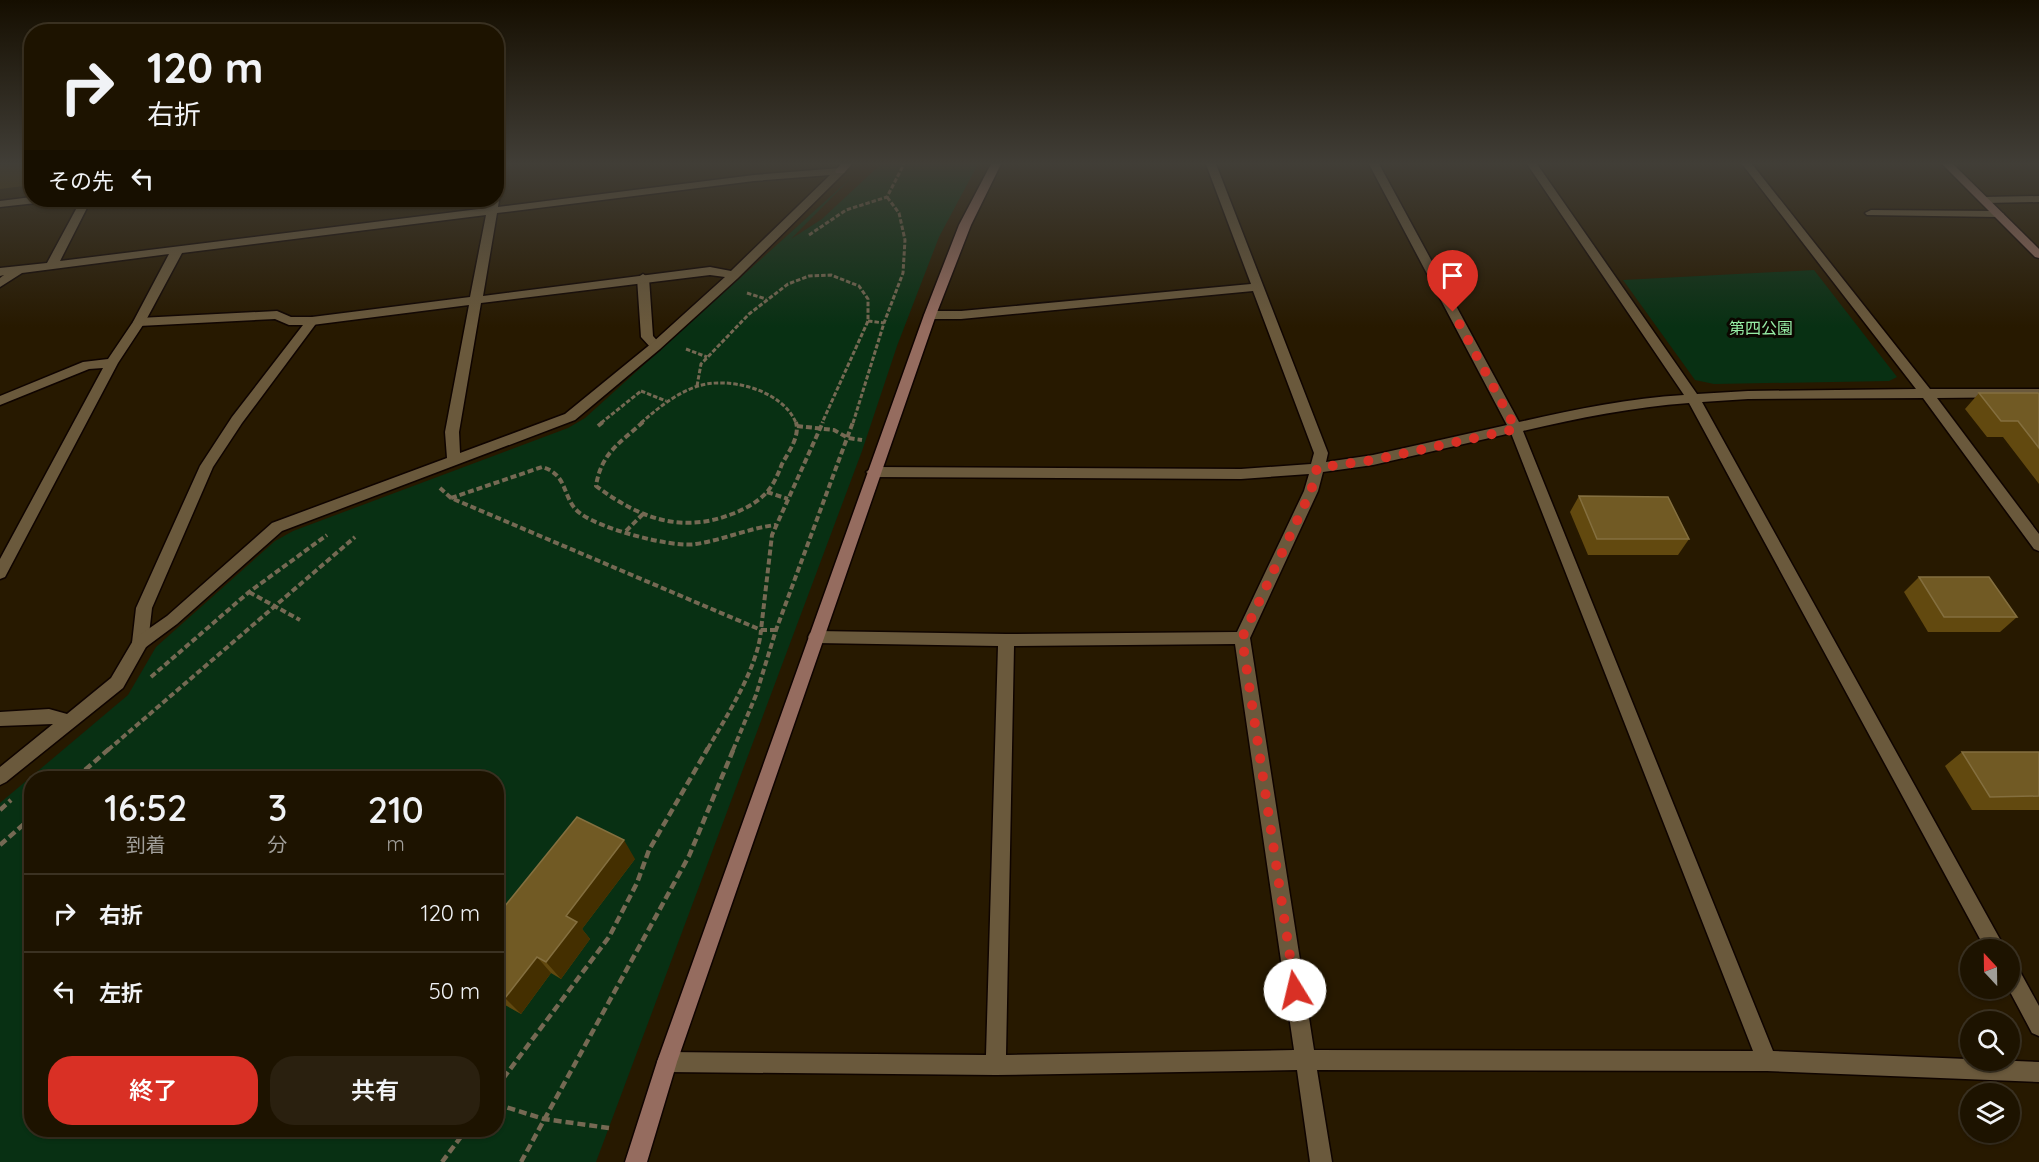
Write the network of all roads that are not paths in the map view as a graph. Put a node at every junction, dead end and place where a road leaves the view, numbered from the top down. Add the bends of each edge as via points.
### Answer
1 (76, 218) edge
2 (403, 218) edge
3 (492, 218) edge
4 (791, 218) edge
5 (968, 218) edge
6 (1232, 218) edge
7 (1403, 218) edge
8 (1571, 218) edge
9 (1789, 218) edge
10 (2002, 218) edge
11 (177, 251) junction
12 (2039, 255) edge
13 (52, 265) junction
14 (20, 269) junction
15 (0, 272) edge
16 (734, 275) junction
17 (643, 278) junction
18 (0, 284) edge
19 (1258, 287) junction
20 (477, 300) junction
21 (930, 315) junction
22 (312, 321) junction
23 (139, 322) junction
24 (657, 346) junction
25 (112, 363) junction
26 (1926, 393) junction
27 (2039, 393) edge
28 (1693, 398) junction
29 (0, 401) edge
30 (1516, 429) junction
31 (454, 460) junction
32 (1317, 468) junction
33 (873, 472) junction
34 (2039, 545) edge
35 (0, 573) edge
36 (816, 637) junction
37 (1242, 638) junction
38 (1006, 640) junction
39 (140, 643) junction
40 (0, 719) edge
41 (67, 721) junction
42 (0, 777) edge
43 (1991, 939) edge
44 (2020, 991) edge
45 (2039, 1026) edge
46 (1305, 1060) junction
47 (1767, 1061) junction
48 (667, 1062) junction
49 (996, 1065) junction
50 (2039, 1072) edge
51 (636, 1162) edge
52 (1321, 1162) edge

1 - 13 street
2 - 11 street
3 - 20 street
4 - 16 street
5 - 21 street
6 - 19 street
7 - 30 street
8 - 28 street
9 - 26 street
10 - 12 street
11 - 13 street
11 - 23 street
13 - 14 street
14 - 15 street
14 - 18 street
16 - 17 street via 710,271
16 - 24 street
17 - 20 street
17 - 24 street via 647,337
19 - 21 street
19 - 32 street via 1321,453
20 - 22 street
20 - 31 street via 452,432
21 - 33 street
22 - 23 street via 289,321 277,315
22 - 39 street via 207,466 144,608
23 - 25 street
24 - 31 street via 570,417
25 - 29 street via 87,365
25 - 35 street
26 - 27 street
26 - 28 street
26 - 34 street
28 - 30 street via 1594,410
28 - 43 street
30 - 32 street via 1374,460
30 - 47 street
31 - 39 street via 277,527 172,620
32 - 33 street via 1230,474
32 - 37 street via 1311,491
33 - 36 street
36 - 38 street
36 - 48 street
37 - 38 street
37 - 46 street
38 - 49 street
39 - 41 street via 117,683
40 - 41 street via 50,716
41 - 42 street
44 - 45 street
46 - 47 street
46 - 49 street
46 - 52 street
47 - 50 street
48 - 49 street
48 - 51 street

